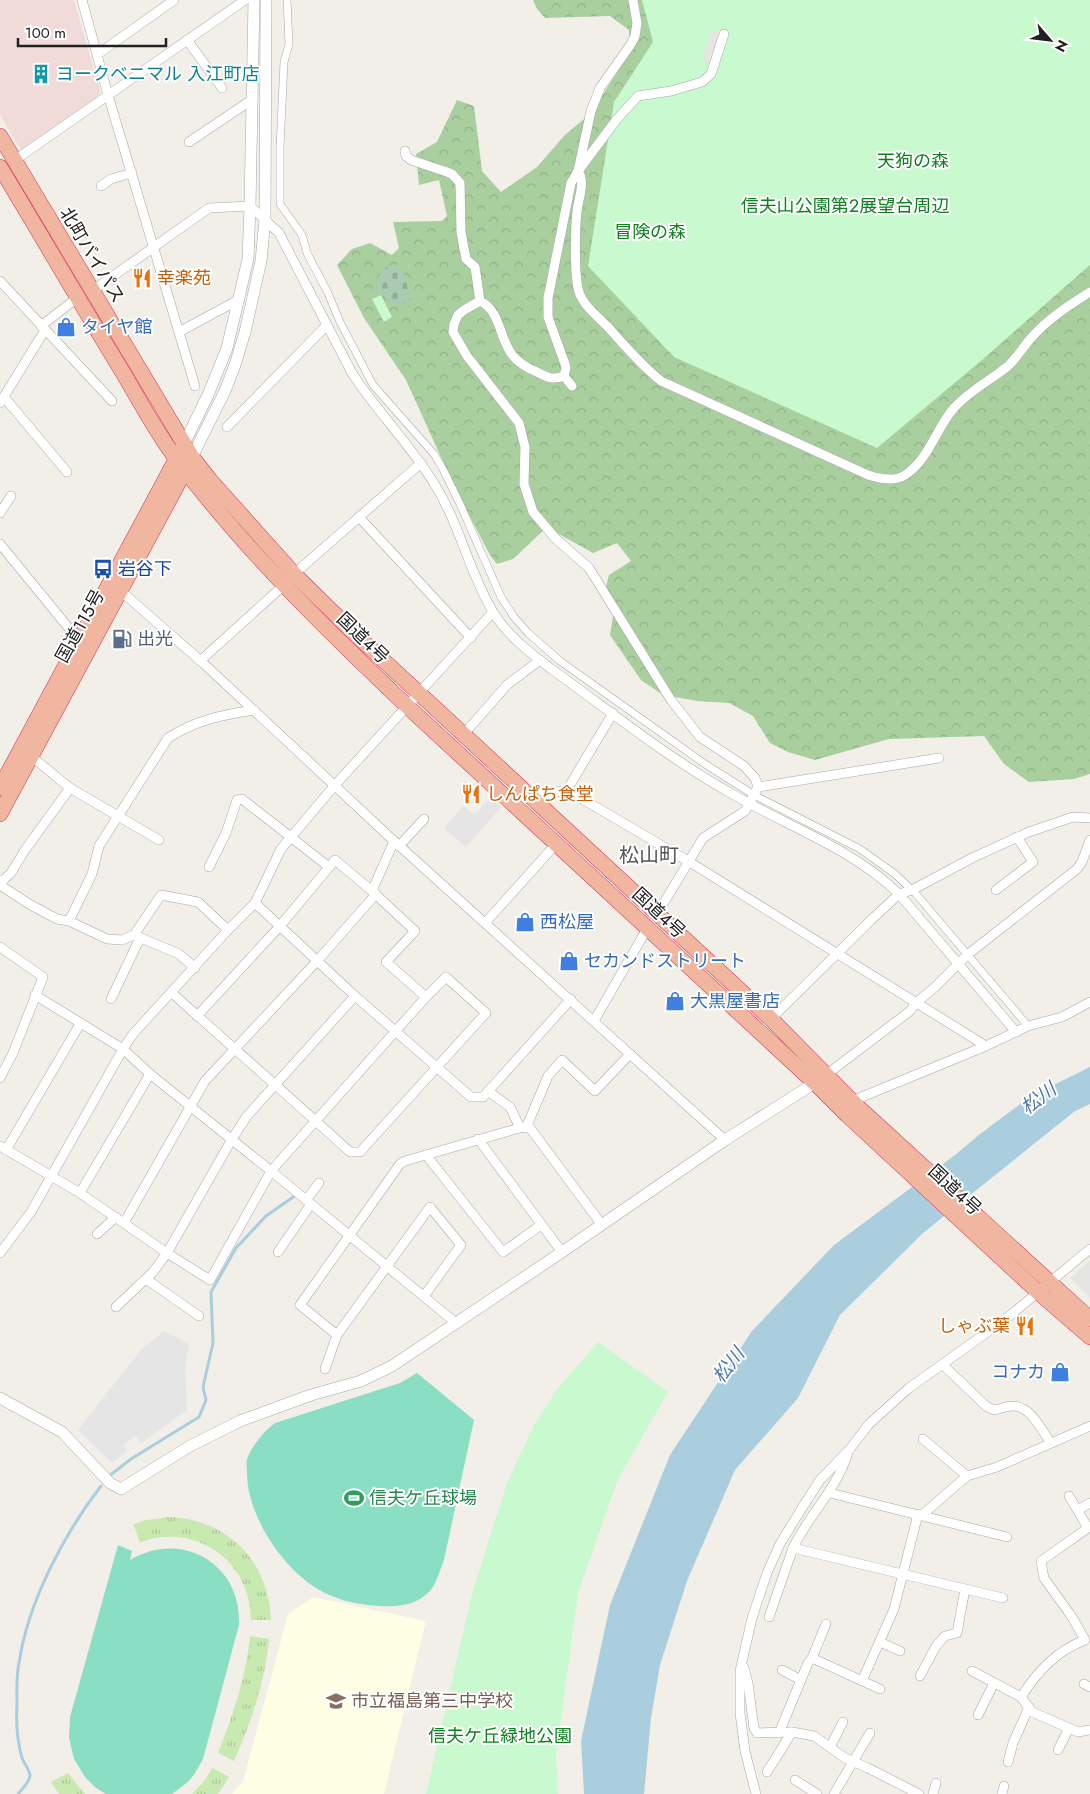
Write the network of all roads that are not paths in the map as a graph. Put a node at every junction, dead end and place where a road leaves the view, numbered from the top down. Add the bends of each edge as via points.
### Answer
1 (174, 0) edge
2 (245, 0) edge
3 (254, 0) edge
4 (266, 0) edge
5 (287, 0) edge
6 (633, 0) edge
7 (84, 1) edge
8 (724, 34) dead end
9 (187, 40) junction
10 (98, 54) junction
11 (222, 88) dead end
12 (108, 94) junction
13 (253, 99) junction
14 (0, 136) edge
15 (189, 142) dead end
16 (405, 151) dead end
17 (15, 160) junction
18 (1, 170) edge
19 (578, 171) junction
20 (132, 173) junction
21 (101, 186) dead end
22 (250, 206) junction
23 (265, 220) junction
24 (154, 247) junction
25 (0, 281) edge
26 (92, 290) junction
27 (1090, 292) edge
28 (77, 298) junction
29 (240, 298) junction
30 (480, 301) junction
31 (326, 326) junction
32 (43, 328) junction
33 (179, 332) junction
34 (564, 376) junction
35 (195, 386) dead end
36 (572, 386) dead end
37 (2, 400) edge
38 (112, 401) dead end
39 (226, 427) dead end
40 (184, 444) junction
41 (185, 462) junction
42 (421, 463) junction
43 (67, 472) dead end
44 (11, 496) dead end
45 (0, 513) edge
46 (359, 517) junction
47 (0, 544) edge
48 (289, 579) junction
49 (121, 591) junction
50 (493, 612) junction
51 (470, 638) junction
52 (84, 645) junction
53 (540, 660) junction
54 (200, 661) junction
55 (419, 693) junction
56 (407, 706) junction
57 (254, 710) junction
58 (613, 713) junction
59 (463, 735) junction
60 (31, 756) junction
61 (939, 758) dead end
62 (335, 785) junction
63 (0, 788) edge
64 (70, 788) junction
65 (567, 790) junction
66 (754, 795) junction
67 (530, 797) junction
68 (2, 805) edge
69 (119, 818) junction
70 (1090, 818) edge
71 (424, 819) dead end
72 (292, 836) junction
73 (1017, 837) junction
74 (160, 840) dead end
75 (1090, 840) edge
76 (396, 844) junction
77 (556, 844) junction
78 (688, 862) junction
79 (209, 867) dead end
80 (329, 867) junction
81 (0, 882) edge
82 (912, 890) junction
83 (996, 890) dead end
84 (374, 892) junction
85 (899, 894) junction
86 (255, 903) junction
87 (657, 914) junction
88 (69, 921) junction
89 (485, 923) junction
90 (280, 926) junction
91 (648, 927) junction
92 (228, 930) junction
93 (137, 937) junction
94 (0, 947) edge
95 (836, 954) junction
96 (966, 955) junction
97 (318, 960) junction
98 (957, 964) junction
99 (195, 968) junction
100 (172, 993) junction
101 (35, 995) junction
102 (355, 996) junction
103 (426, 997) junction
104 (111, 999) dead end
105 (571, 999) junction
106 (917, 1002) junction
107 (1090, 1002) edge
108 (197, 1016) junction
109 (771, 1019) junction
110 (594, 1021) junction
111 (80, 1024) junction
112 (1028, 1026) junction
113 (395, 1031) junction
114 (1016, 1032) junction
115 (986, 1046) junction
116 (123, 1049) junction
117 (234, 1050) junction
118 (630, 1054) junction
119 (438, 1068) junction
120 (150, 1074) junction
121 (0, 1078) edge
122 (821, 1079) junction
123 (275, 1084) junction
124 (488, 1091) junction
125 (191, 1107) junction
126 (853, 1108) junction
127 (316, 1121) junction
128 (523, 1128) junction
129 (232, 1139) junction
130 (478, 1139) junction
131 (725, 1140) junction
132 (3, 1148) edge
133 (426, 1155) junction
134 (271, 1171) junction
135 (51, 1177) junction
136 (319, 1183) dead end
137 (80, 1193) junction
138 (309, 1202) junction
139 (116, 1217) junction
140 (124, 1223) junction
141 (541, 1225) junction
142 (602, 1225) junction
143 (97, 1234) dead end
144 (350, 1236) junction
145 (3, 1243) edge
146 (1090, 1249) edge
147 (278, 1252) dead end
148 (562, 1252) junction
149 (0, 1253) edge
150 (166, 1254) junction
151 (386, 1266) junction
152 (146, 1279) junction
153 (1048, 1280) junction
154 (1034, 1288) junction
155 (424, 1296) junction
156 (116, 1307) dead end
157 (199, 1316) dead end
158 (1090, 1318) edge
159 (456, 1323) junction
160 (337, 1335) junction
161 (1090, 1337) edge
162 (943, 1366) junction
163 (325, 1369) dead end
164 (0, 1398) edge
165 (1090, 1426) edge
166 (923, 1439) dead end
167 (1051, 1443) junction
168 (849, 1450) junction
169 (967, 1476) junction
170 (830, 1492) junction
171 (1069, 1496) dead end
172 (1090, 1504) edge
173 (1078, 1510) junction
174 (920, 1514) junction
175 (1007, 1537) dead end
176 (793, 1548) junction
177 (902, 1574) junction
178 (965, 1590) junction
179 (1002, 1598) dead end
180 (769, 1618) dead end
181 (826, 1624) dead end
182 (1088, 1641) edge
183 (880, 1642) junction
184 (900, 1651) dead end
185 (812, 1658) junction
186 (742, 1663) junction
187 (782, 1670) dead end
188 (972, 1671) dead end
189 (920, 1676) dead end
190 (801, 1680) junction
191 (862, 1681) junction
192 (994, 1683) junction
193 (880, 1689) dead end
194 (1022, 1697) junction
195 (1029, 1707) junction
196 (978, 1715) dead end
197 (843, 1722) dead end
198 (1069, 1728) junction
199 (1090, 1730) edge
200 (779, 1732) junction
201 (792, 1732) junction
202 (870, 1733) dead end
203 (830, 1747) junction
204 (1058, 1750) dead end
205 (854, 1762) junction
206 (1008, 1762) dead end
207 (767, 1772) dead end
208 (795, 1780) dead end
209 (936, 1784) dead end
210 (756, 1794) edge
211 (817, 1794) edge
212 (834, 1794) edge
213 (919, 1794) edge
214 (934, 1794) edge

1 - 10 street
2 - 9 street
3 - 13 street
4 - 23 street
5 - 66 street via 289,44 284,62 280,204 302,236 307,253 373,385 434,454 501,597 528,633 607,696
6 - 19 street via 637,23 635,36 600,88 591,111
7 - 10 street
8 - 19 street via 711,74 702,82 638,96
9 - 11 street
9 - 12 street
10 - 12 street
12 - 17 street
12 - 20 street
13 - 15 street
13 - 22 street
14 - 17 highway, 北町バイパス
16 - 30 street via 411,160 452,174 460,182 463,252 476,269
17 - 18 street
17 - 26 highway, 北町バイパス
18 - 28 highway, 北町バイパス
19 - 27 street via 582,180 577,211 578,289 583,300 649,372 688,394 880,479 901,478 914,469 956,406 1010,364 1052,318
19 - 34 street via 571,183 548,298 548,317 565,364
20 - 21 street via 111,179
20 - 24 street
22 - 23 street
22 - 24 street via 209,208
22 - 29 street via 248,259
23 - 31 street via 279,232
23 - 41 street via 261,261 235,365 213,416
24 - 26 street
24 - 33 street
25 - 32 street
26 - 40 highway, 北町バイパス
28 - 32 street
28 - 41 highway, 北町バイパス
29 - 33 street
29 - 40 street via 217,376
30 - 34 street via 489,305 507,348 523,366 548,378
30 - 66 street via 458,315 453,332 467,356 519,423 525,447 524,484 533,512 556,539 589,568 671,700 700,737 744,766 754,778
31 - 39 street
31 - 42 street via 362,389
32 - 37 street
32 - 38 street
33 - 35 street
34 - 36 street
37 - 43 street
40 - 41 highway, 国道115号
41 - 48 highway, 国道4号 via 210,480
41 - 49 highway, 国道115号
41 - 52 highway, 国道115号
42 - 46 street
42 - 50 street via 450,513
44 - 45 street
46 - 48 street
46 - 51 street
47 - 52 street
48 - 54 street
48 - 55 highway, 国道4号
48 - 56 highway, 国道4号 via 346,648
49 - 52 highway, 国道115号
49 - 54 street
50 - 51 street
50 - 53 street via 507,631
51 - 55 street
52 - 60 highway, 国道115号
52 - 63 highway, 国道115号
53 - 58 street
53 - 59 street via 507,685
54 - 57 street
55 - 56 street
55 - 59 highway, 国道4号
56 - 62 street
56 - 77 highway, 国道4号
57 - 62 street
57 - 69 street via 200,722 168,738
58 - 65 street
58 - 66 street via 700,776
59 - 67 highway, 国道4号
60 - 64 street
60 - 68 highway, 国道115号
61 - 66 street
62 - 72 street
62 - 76 street
64 - 69 street
64 - 81 street via 11,873
65 - 67 street
65 - 78 street
66 - 78 street via 745,811 704,838
66 - 82 street via 860,849
66 - 85 street via 862,864
67 - 87 highway, 国道4号
69 - 74 street
69 - 88 street via 99,846 92,874
70 - 73 street via 1074,817
71 - 76 street
72 - 79 street via 242,799 237,800
72 - 80 street
72 - 86 street via 281,849
73 - 82 street
73 - 83 street via 1033,862
75 - 96 street via 1077,869
76 - 84 street
76 - 89 street
77 - 89 street
77 - 91 highway, 国道4号
78 - 87 street
78 - 95 street
80 - 84 street via 335,860
80 - 90 street
81 - 88 street via 29,904 57,919
82 - 85 street
82 - 96 street
84 - 97 street
84 - 103 street via 415,931 386,962
85 - 95 street
85 - 98 street
86 - 90 street
86 - 92 street
87 - 109 highway, 国道4号
88 - 93 street via 107,939
89 - 105 street
90 - 97 street
90 - 108 street
91 - 110 street
91 - 122 highway, 国道4号
92 - 93 street via 198,902 161,895
92 - 99 street
93 - 99 street via 179,954
93 - 104 street
94 - 101 street via 43,977
95 - 106 street
95 - 109 street
96 - 98 street
96 - 112 street
97 - 102 street
97 - 117 street
98 - 106 street
98 - 114 street
99 - 100 street
100 - 108 street
100 - 116 street
101 - 111 street
101 - 121 street
102 - 113 street
102 - 123 street
103 - 113 street
103 - 119 street via 446,978 486,1013
105 - 110 street
105 - 124 street
106 - 115 street
106 - 122 street via 910,1011
107 - 112 street via 1062,1017
108 - 117 street
109 - 122 highway, 国道4号
110 - 118 street
111 - 116 street
111 - 132 street
112 - 114 street
113 - 119 street
113 - 127 street
114 - 115 street
115 - 126 street
116 - 120 street
116 - 135 street
117 - 123 street
117 - 125 street via 205,1081
118 - 128 street via 595,1091 562,1060 548,1076
118 - 131 street
119 - 124 street via 471,1097 483,1097
119 - 127 street via 360,1152 350,1152
120 - 125 street
120 - 137 street
122 - 126 highway, 国道4号
122 - 131 street
123 - 127 street
123 - 129 street
124 - 128 street via 510,1107
125 - 129 street
125 - 140 street
126 - 153 highway, 国道4号
126 - 154 highway, 国道4号
127 - 134 street
128 - 130 street
128 - 142 street via 530,1128
129 - 134 street
129 - 150 street
130 - 133 street
130 - 141 street
131 - 142 street
132 - 135 street
133 - 141 street via 503,1252
133 - 144 street via 400,1164
134 - 138 street
134 - 150 street via 210,1280
135 - 137 street
135 - 145 street via 31,1212
136 - 138 street
137 - 139 street
138 - 144 street
138 - 147 street
139 - 140 street
139 - 143 street
140 - 150 street
141 - 148 street
142 - 148 street
144 - 151 street
144 - 160 street via 300,1305
145 - 149 street
146 - 153 street
148 - 159 street
150 - 152 street
151 - 155 street
151 - 155 street via 430,1207 461,1245
151 - 160 street
152 - 156 street
152 - 157 street
153 - 154 street
153 - 158 highway, 国道4号
154 - 161 highway, 国道4号
154 - 162 street via 1008,1318
155 - 159 street
159 - 164 street via 392,1366 361,1381 240,1421 190,1446 121,1489 110,1482 62,1432
160 - 163 street
162 - 167 street via 986,1406 994,1410 1019,1407 1029,1412
162 - 168 street via 910,1388 883,1412
165 - 167 street
166 - 169 street
167 - 169 street via 997,1467
168 - 170 street
168 - 186 street via 820,1480 780,1544 752,1618
169 - 174 street
170 - 174 street
170 - 176 street
171 - 173 street
172 - 173 street
173 - 182 street via 1088,1528 1041,1560 1044,1578
174 - 175 street
174 - 177 street
176 - 177 street
176 - 180 street
177 - 178 street
177 - 183 street via 894,1609
178 - 179 street
178 - 189 street via 957,1633 940,1641
181 - 185 street
182 - 194 street via 1075,1644 1042,1668
183 - 184 street
183 - 191 street
185 - 190 street
185 - 191 street
186 - 200 street via 754,1728 757,1733
186 - 210 street via 740,1713
187 - 190 street
188 - 192 street
190 - 200 street
191 - 193 street
192 - 194 street
192 - 196 street
194 - 195 street
195 - 198 street via 1032,1712
195 - 206 street via 1012,1743
197 - 203 street
198 - 199 street via 1078,1732
198 - 204 street
200 - 201 street
201 - 203 street via 814,1736
201 - 207 street
202 - 205 street
203 - 205 street
205 - 212 street
205 - 213 street
208 - 211 street
209 - 214 street

